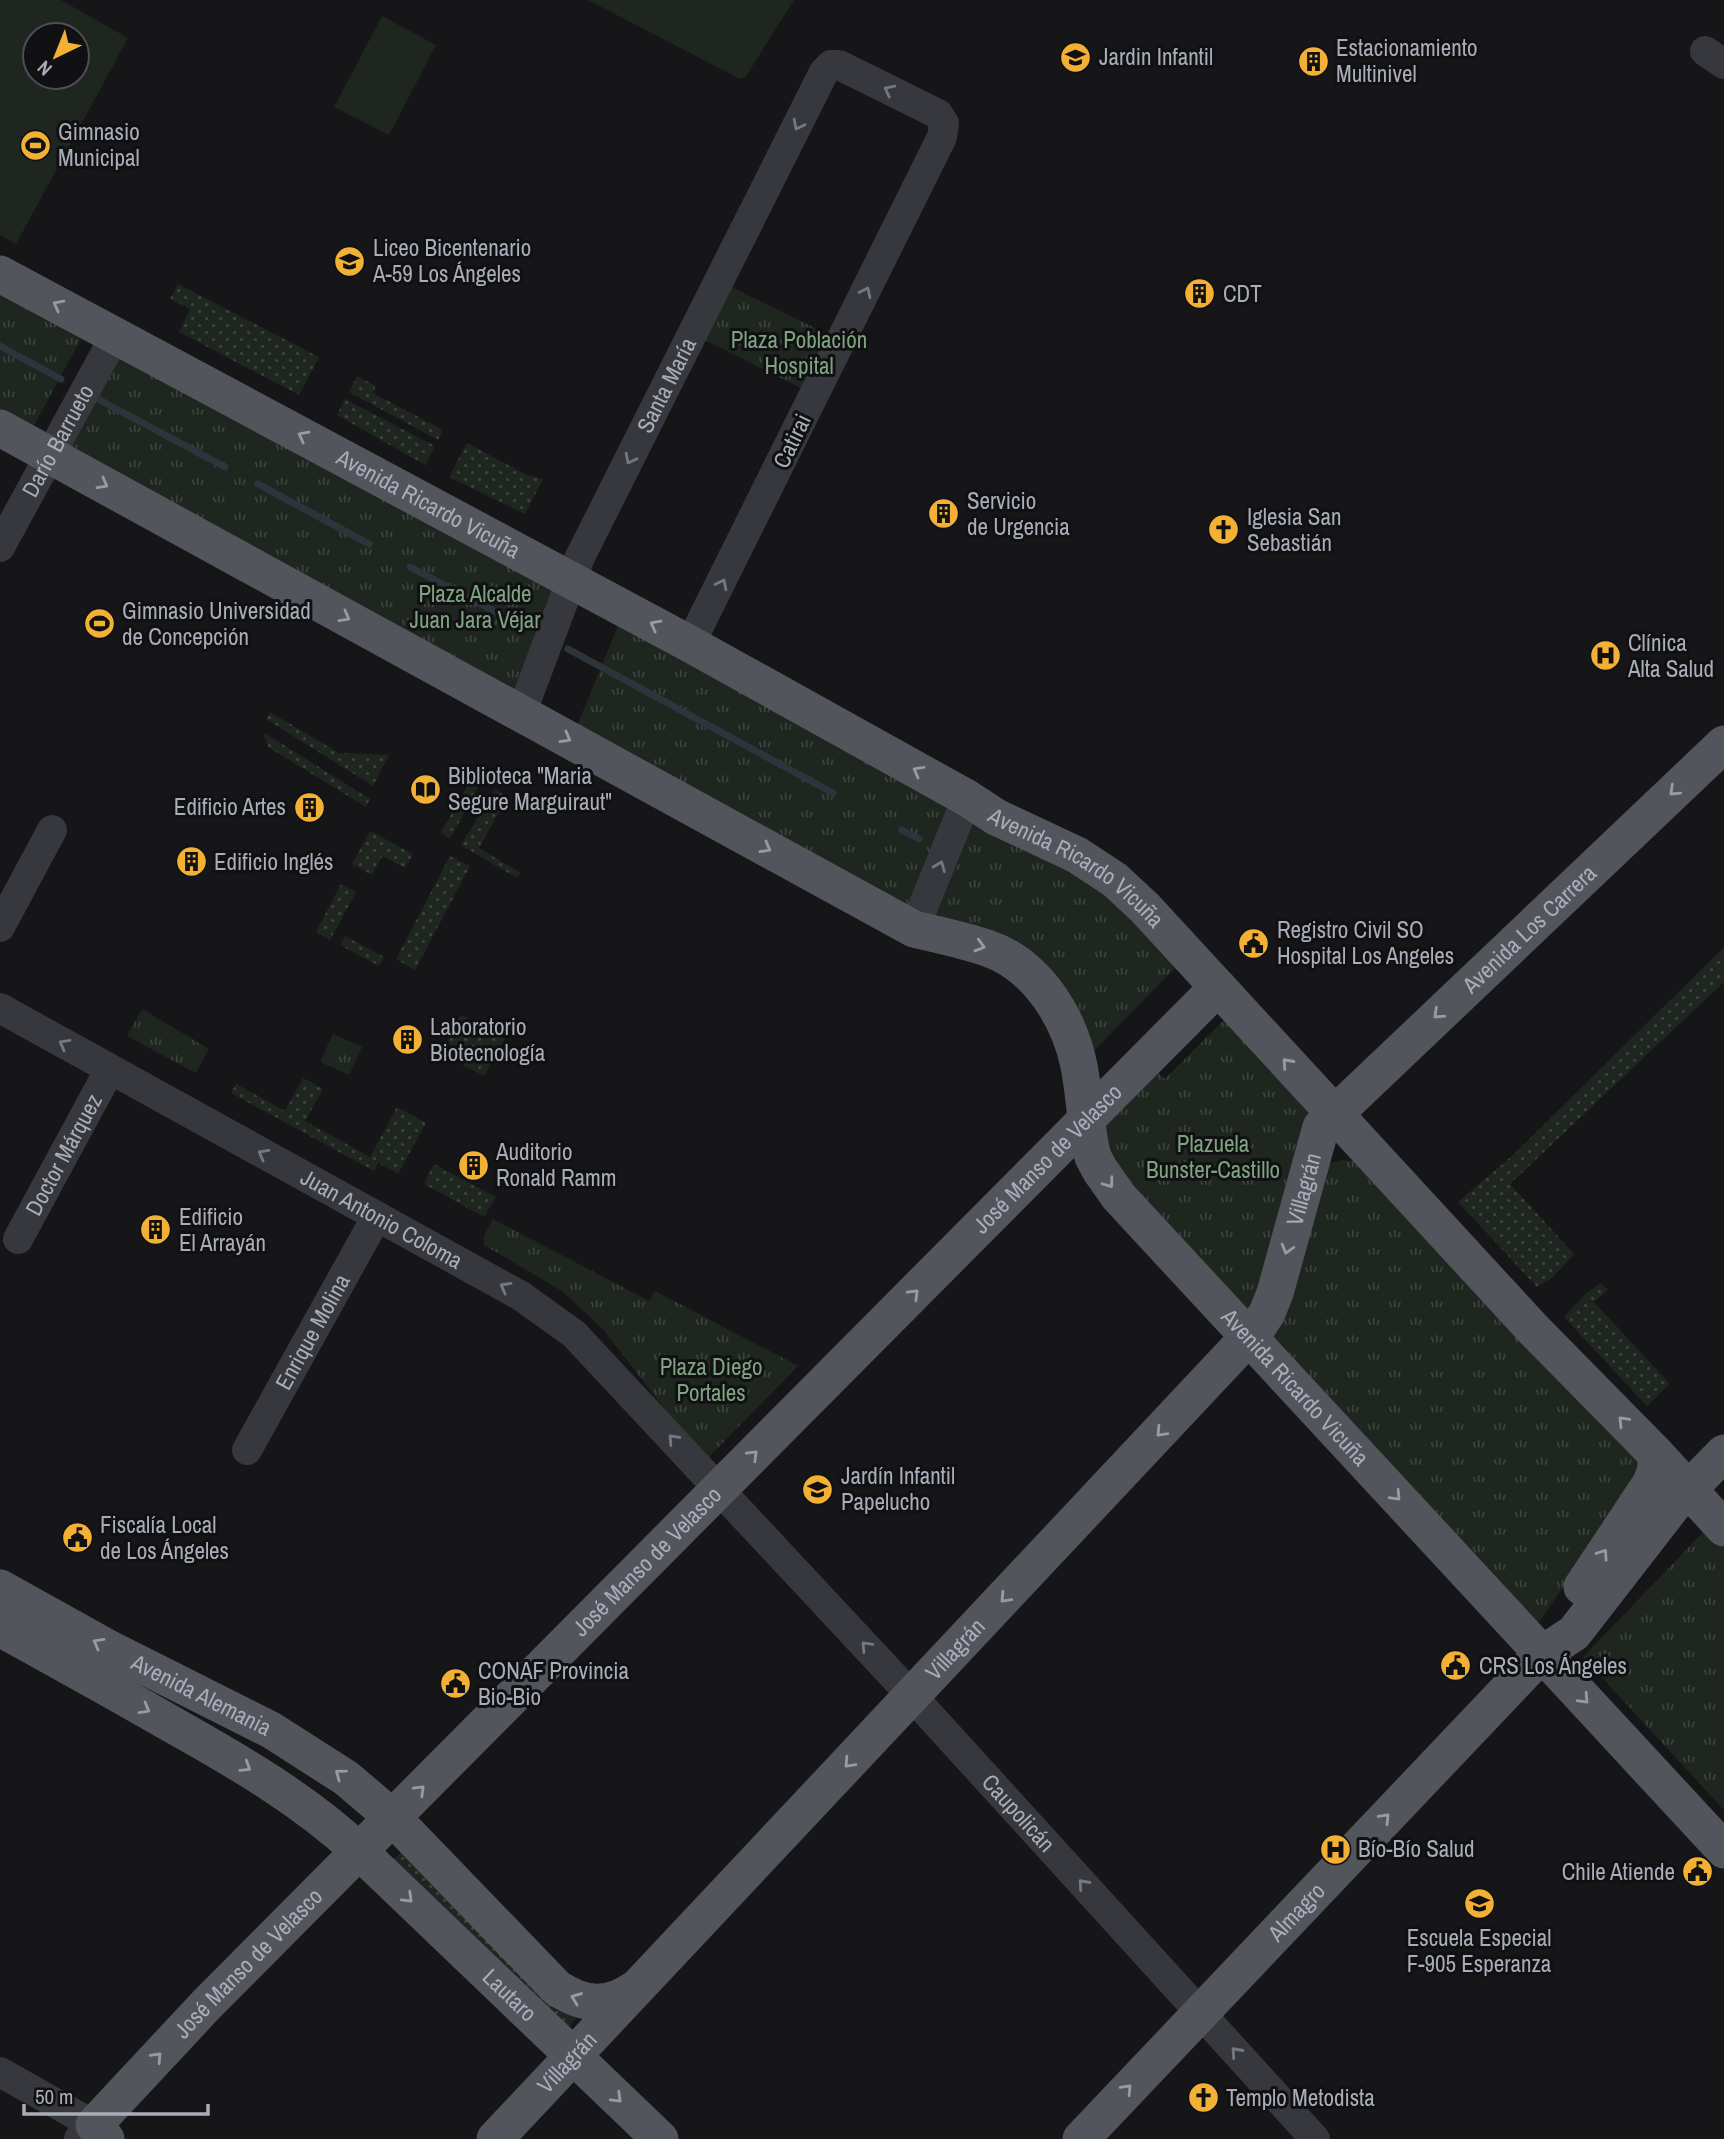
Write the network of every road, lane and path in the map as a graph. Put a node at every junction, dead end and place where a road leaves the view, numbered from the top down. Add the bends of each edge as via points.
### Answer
1 (831, 65) joint
2 (0, 274) edge
3 (115, 336) junction
4 (0, 428) edge
5 (50, 455) junction
6 (0, 547) edge
7 (571, 580) junction
8 (690, 644) junction
9 (521, 714) junction
10 (1719, 759) edge
11 (967, 798) junction
12 (52, 830) dead end
13 (0, 927) edge
14 (914, 929) junction
15 (1219, 987) junction
16 (0, 1008) edge
17 (110, 1069) junction
18 (1333, 1113) junction
19 (1086, 1120) junction
20 (1306, 1183) junction
21 (1401, 1186) junction
22 (377, 1216) junction
23 (18, 1239) dead end
24 (1250, 1338) junction
25 (247, 1450) dead end
26 (1724, 1453) edge
27 (1656, 1454) junction
28 (720, 1488) junction
29 (1687, 1488) junction
30 (1724, 1528) edge
31 (0, 1588) edge
32 (0, 1628) edge
33 (1542, 1654) junction
34 (912, 1696) junction
35 (393, 1818) junction
36 (1724, 1850) edge
37 (359, 1851) junction
38 (640, 1985) junction
39 (1200, 2012) junction
40 (573, 2056) junction
41 (0, 2072) edge
42 (93, 2134) edge
43 (495, 2139) edge
44 (660, 2139) edge
45 (1081, 2139) edge
46 (1315, 2139) edge

1 -> 7 street, Santa María
8 -> 1 street, Catirai via 942,137 944,123 938,114
3 -> 2 main road, Avenida Ricardo Vicuña
3 - 5 street, Darío Barrueto
7 -> 3 main road, Avenida Ricardo Vicuña
4 - 5 main road, Avenida Ricardo Vicuña
5 - 6 street, Darío Barrueto
5 -> 9 main road, Avenida Ricardo Vicuña
8 -> 7 main road, Avenida Ricardo Vicuña
7 - 9 street, Santa María
11 -> 8 main road, Avenida Ricardo Vicuña
9 -> 14 main road, Avenida Ricardo Vicuña
10 -> 18 main road, Avenida Los Carrera
14 -> 11 street, Avenida Ricardo Vicuña
11 - 15 main road, Avenida Ricardo Vicuña via 996,817 1060,845 1115,880
12 - 13 street
14 -> 19 main road, Avenida Ricardo Vicuña via 989,948 1027,971 1056,1005 1064,1022 1079,1069
18 -> 15 main road, Avenida Ricardo Vicuña
15 - 19 main road, José Manso de Velasco
17 -> 16 street, Juan Antonio Coloma
22 -> 17 street, Juan Antonio Coloma
17 - 23 street, Doctor Márquez
18 - 20 main road, Villagrán via 1321,1126
18 - 21 main road, Avenida Ricardo Vicuña
19 -> 24 main road, Avenida Ricardo Vicuña via 1093,1157 1119,1197
28 -> 19 main road, José Manso de Velasco
20 - 21 main road via 1328,1160 1339,1157 1377,1167
20 -> 24 main road, Villagrán via 1271,1305
27 -> 21 main road, Avenida Ricardo Vicuña
22 - 25 street, Enrique Molina
28 -> 22 street, Juan Antonio Coloma via 557,1320
24 -> 33 main road, Avenida Ricardo Vicuña
24 -> 34 main road, Villagrán
26 - 29 main road, Almagro
27 - 29 main road, Avenida Ricardo Vicuña
33 -> 27 main road, Almagro via 1651,1483
34 -> 28 street, Caupolicán
35 -> 28 main road, José Manso de Velasco
29 - 30 main road, Avenida Ricardo Vicuña
29 - 33 main road, Almagro via 1574,1633
35 -> 31 main road, Avenida Alemania via 330,1767 271,1730
32 -> 37 main road, Avenida Alemania via 260,1776
33 -> 36 main road, Avenida Ricardo Vicuña
39 -> 33 main road, Almagro
34 -> 38 main road, Villagrán
39 -> 34 street, Caupolicán
35 - 37 main road, José Manso de Velasco
38 -> 35 main road, Lautaro via 622,1997 598,2002 575,1999 556,1988
37 -> 40 main road, Lautaro
42 -> 37 main road, José Manso de Velasco via 206,2005
38 - 40 main road, Villagrán
45 -> 39 main road, Almagro
46 -> 39 street, Caupolicán
40 - 43 main road, Villagrán
40 -> 44 main road, Lautaro
41 - 42 street

